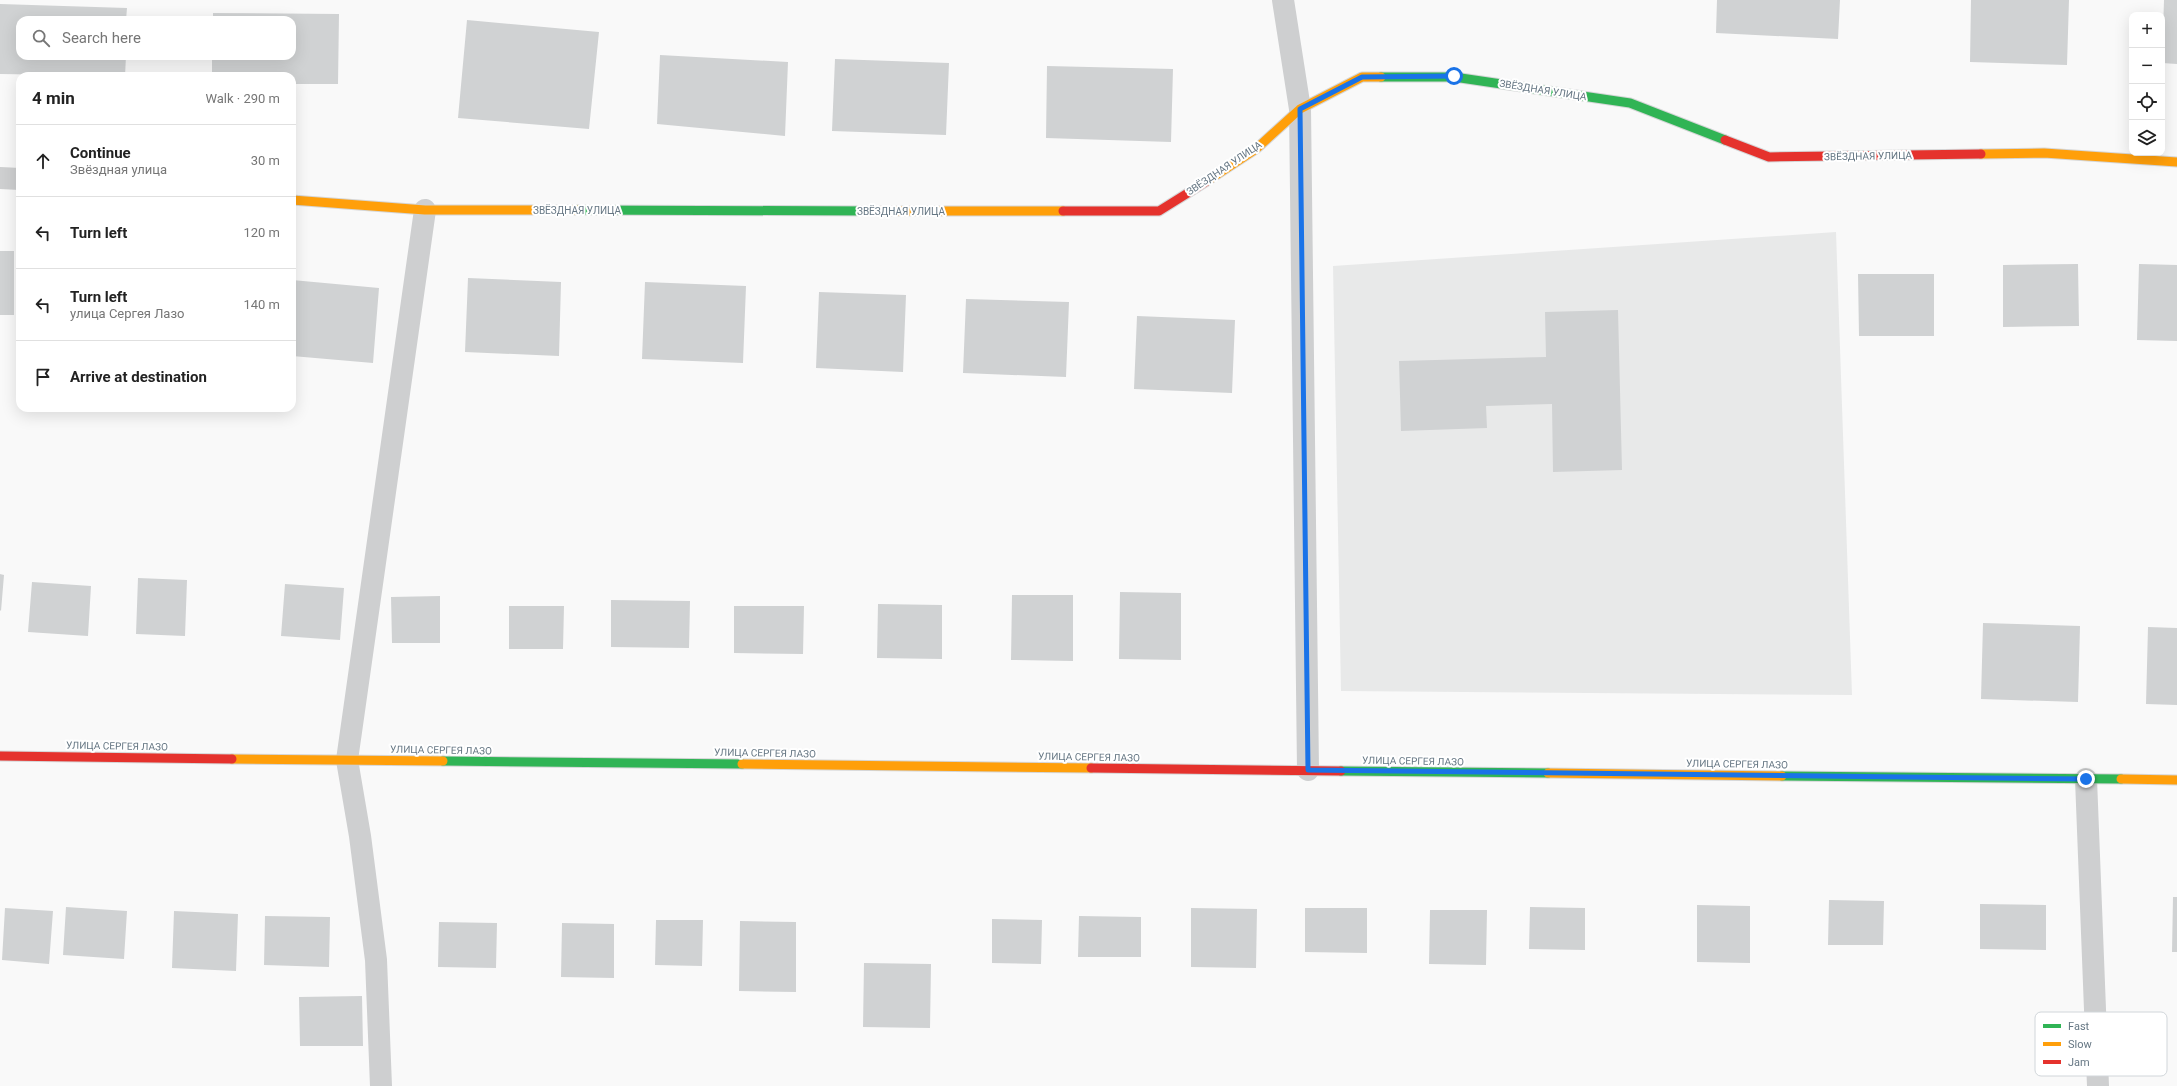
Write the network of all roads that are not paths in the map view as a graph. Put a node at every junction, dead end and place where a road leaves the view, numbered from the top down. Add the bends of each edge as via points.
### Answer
1 (1283, 0) edge
2 (1300, 109) junction
3 (2177, 162) edge
4 (0, 178) edge
5 (16, 179) edge
6 (296, 200) edge
7 (425, 210) junction
8 (0, 756) edge
9 (347, 760) junction
10 (1308, 770) junction
11 (2086, 779) junction
12 (2177, 780) edge
13 (2095, 1012) edge
14 (2098, 1076) edge
15 (381, 1086) edge
16 (2098, 1086) edge

1 - 2 street
2 - 3 street, ЗВЁЗДНАЯ УЛИЦА via 1362,77 1454,76 1630,103 1769,157 2044,153
2 - 7 street, ЗВЁЗДНАЯ УЛИЦА via 1256,149 1159,211
2 - 10 street
4 - 5 street
6 - 7 street, ЗВЁЗДНАЯ УЛИЦА
7 - 9 street
8 - 9 street, УЛИЦА СЕРГЕЯ ЛАЗО
9 - 10 street, УЛИЦА СЕРГЕЯ ЛАЗО
9 - 15 street via 376,960
10 - 11 street, УЛИЦА СЕРГЕЯ ЛАЗО
11 - 12 street, УЛИЦА СЕРГЕЯ ЛАЗО
11 - 13 street
14 - 16 street

